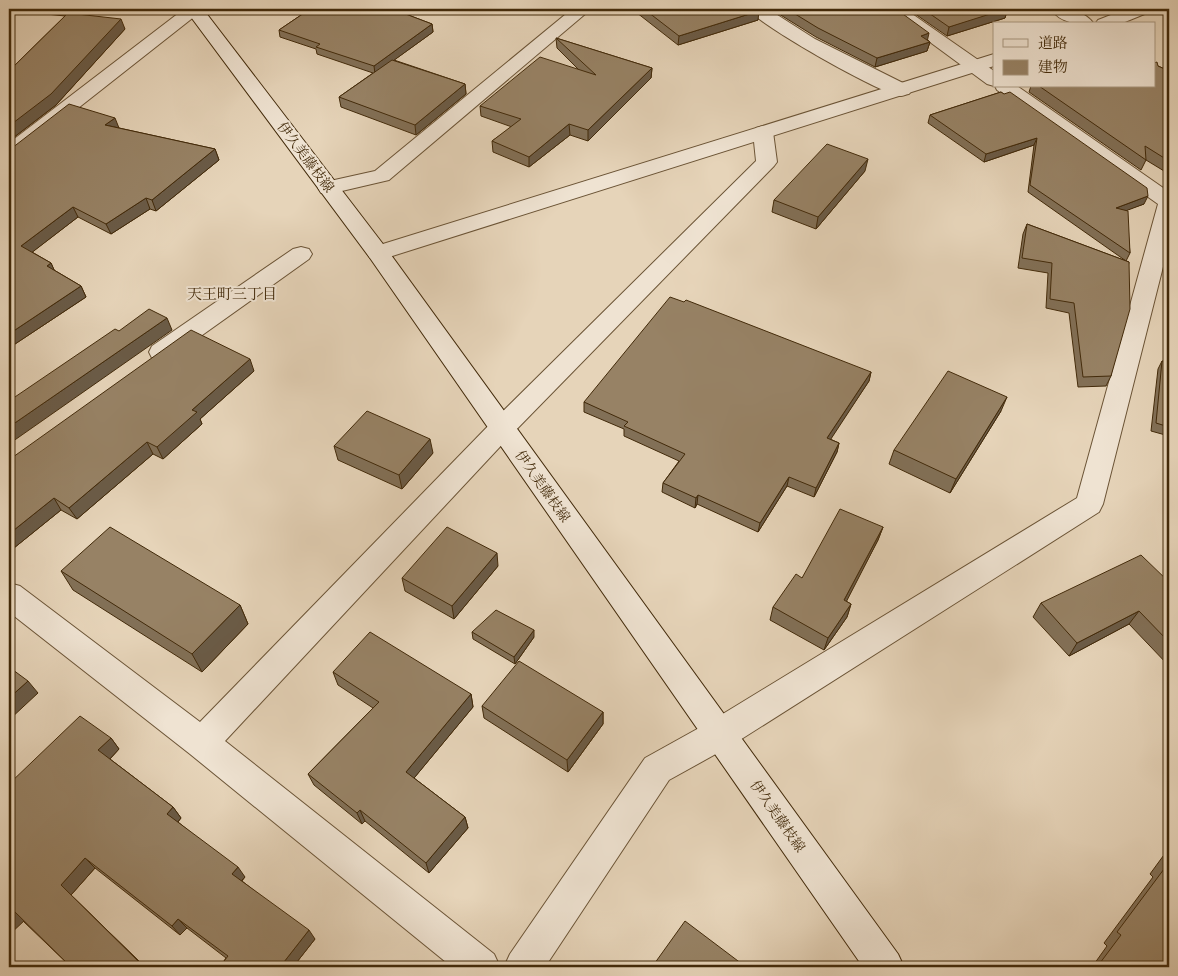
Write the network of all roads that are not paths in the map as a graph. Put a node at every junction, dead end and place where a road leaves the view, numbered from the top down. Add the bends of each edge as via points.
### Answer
1 (194, 9) edge
2 (582, 9) edge
3 (757, 9) edge
4 (894, 9) edge
5 (1060, 9) edge
6 (1141, 9) edge
7 (1082, 22) edge
8 (1109, 22) edge
9 (985, 64) edge
10 (993, 78) edge
11 (1007, 88) edge
12 (902, 90) junction
13 (763, 132) junction
14 (9, 153) edge
15 (329, 188) junction
16 (301, 254) dead end
17 (378, 254) junction
18 (147, 362) edge
19 (502, 428) junction
20 (9, 595) edge
21 (720, 734) junction
22 (202, 743) junction
23 (481, 967) edge
24 (523, 967) edge
25 (885, 967) edge

1 - 14 street
1 - 15 street, 伊久美藤枝線
2 - 15 street via 382,176
3 - 12 street via 781,28 839,61
4 - 9 street
5 - 7 street
6 - 8 street
9 - 10 street
9 - 12 street
11 - 21 street via 1169,202 1089,504
12 - 13 street
13 - 17 street
13 - 19 street via 767,162
15 - 17 street, 伊久美藤枝線
16 - 18 street
17 - 19 street, 伊久美藤枝線
19 - 21 street, 伊久美藤枝線
19 - 22 street
20 - 22 street
21 - 24 street via 657,769
21 - 25 street, 伊久美藤枝線
22 - 23 street

